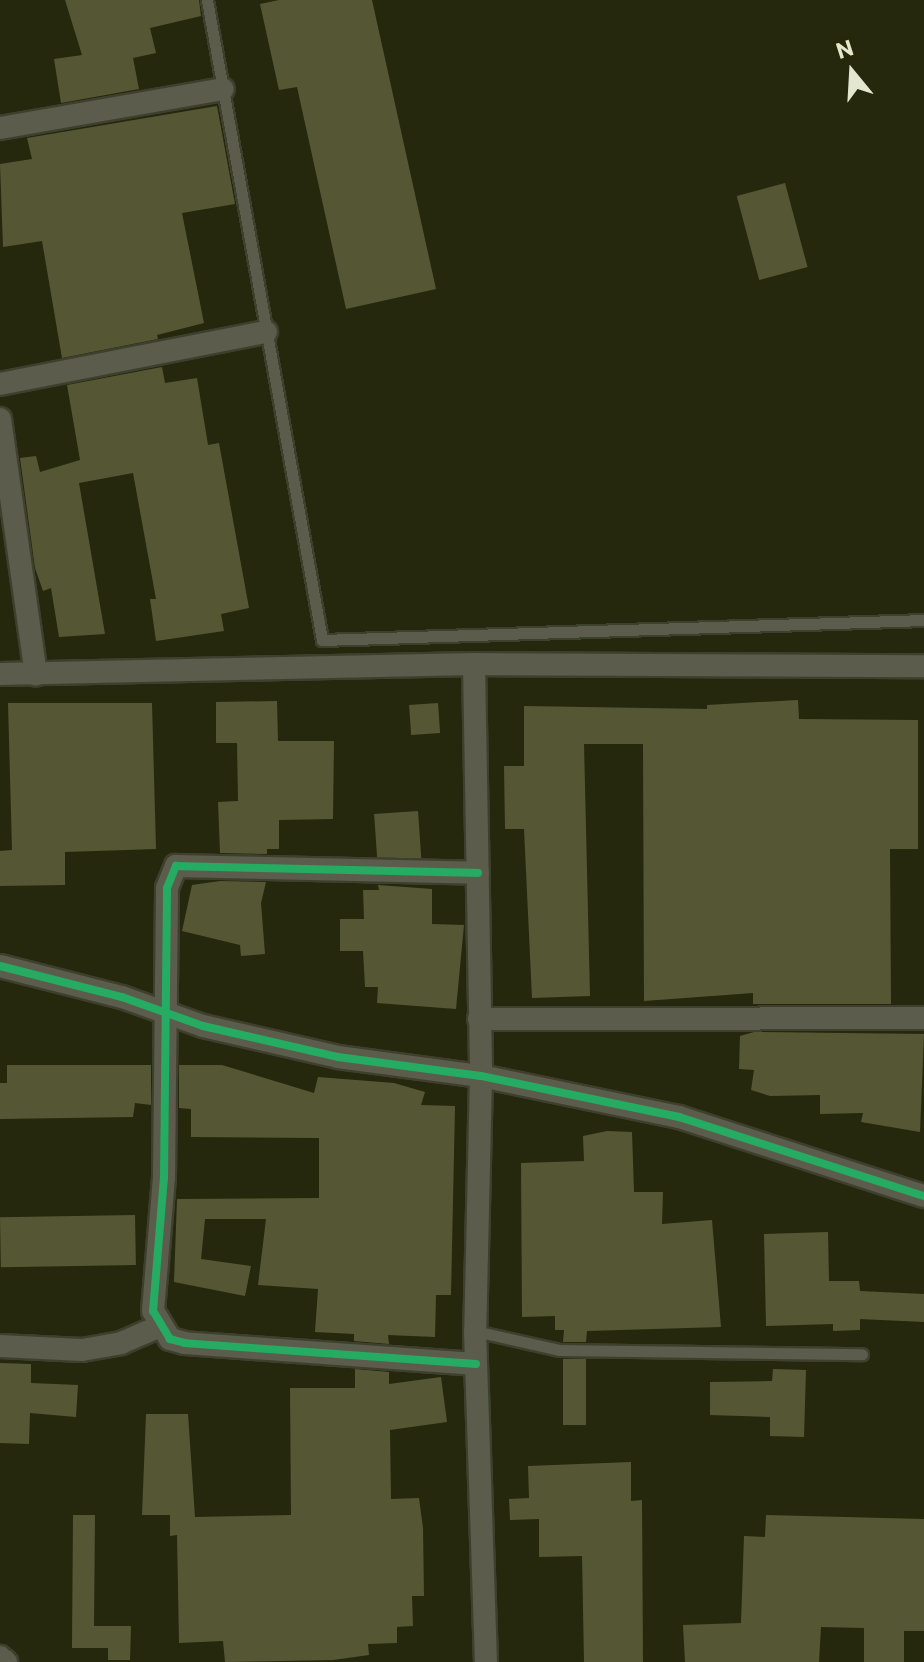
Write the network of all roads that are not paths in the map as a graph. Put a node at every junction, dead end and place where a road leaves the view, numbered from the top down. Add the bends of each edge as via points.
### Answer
1 (207, 0) edge
2 (223, 89) junction
3 (0, 128) edge
4 (266, 332) junction
5 (0, 384) edge
6 (0, 419) edge
7 (924, 620) edge
8 (474, 664) junction
9 (924, 666) edge
10 (0, 674) edge
11 (36, 674) junction
12 (478, 873) junction
13 (0, 966) edge
14 (169, 1015) junction
15 (924, 1018) edge
16 (479, 1019) junction
17 (481, 1076) junction
18 (924, 1196) edge
19 (158, 1327) junction
20 (475, 1331) junction
21 (0, 1346) edge
22 (862, 1354) dead end
23 (476, 1364) junction
24 (0, 1657) edge
25 (6, 1662) edge
26 (486, 1662) edge

1 - 2 lane
2 - 3 street
2 - 4 lane
4 - 5 street
4 - 7 lane via 322,640
6 - 11 street
8 - 9 street
8 - 11 street
8 - 12 street
10 - 11 street
12 - 14 street via 176,866 167,888
12 - 16 street
13 - 14 street via 122,997
14 - 17 street via 338,1057
14 - 19 street via 153,1311
15 - 16 street
16 - 17 street
17 - 18 street via 679,1117
17 - 20 street
19 - 21 street via 121,1343 82,1350
19 - 23 street via 170,1339 185,1343
20 - 22 lane via 559,1350
20 - 23 street
23 - 26 street
24 - 25 street

